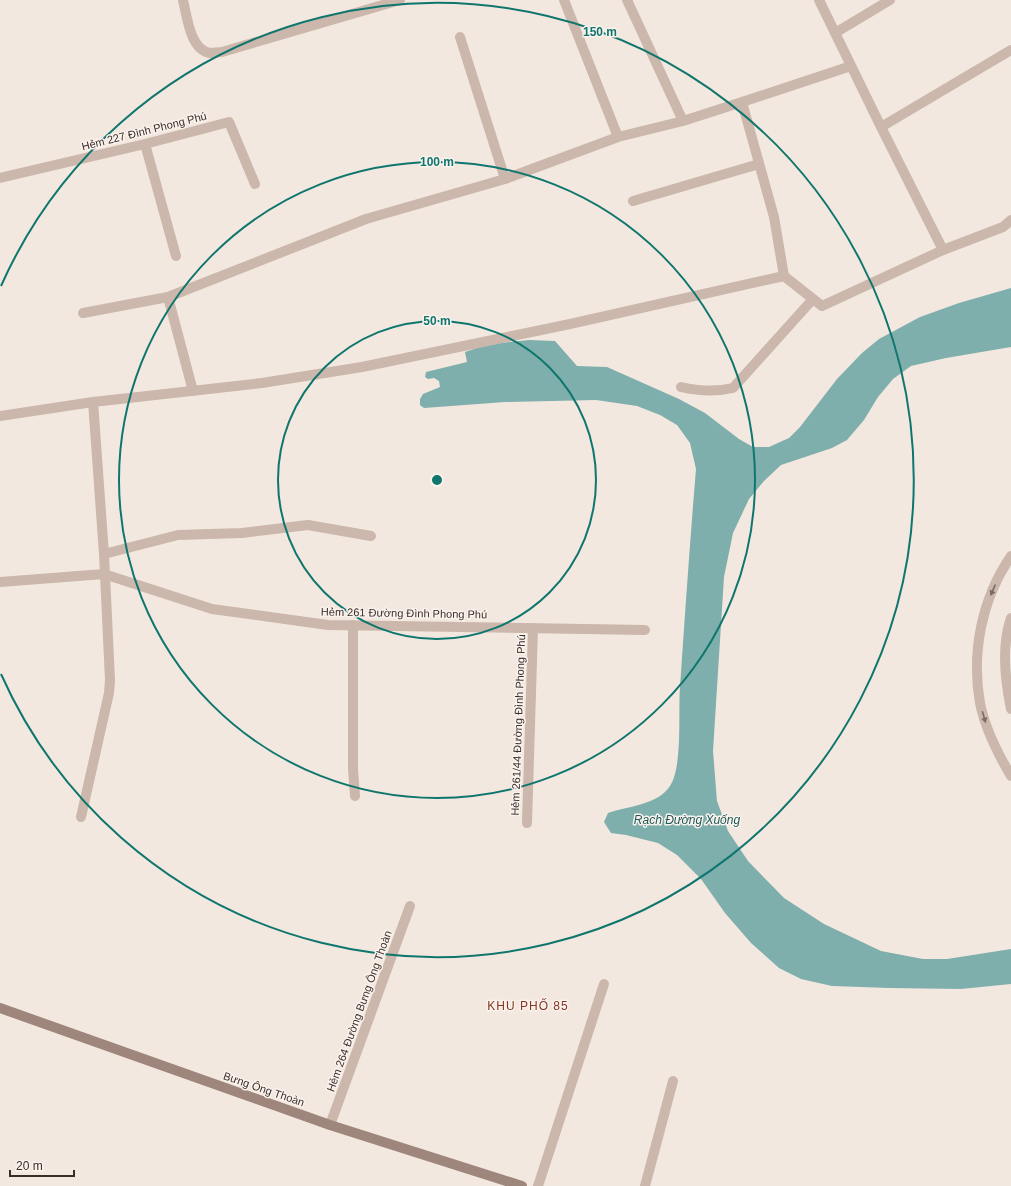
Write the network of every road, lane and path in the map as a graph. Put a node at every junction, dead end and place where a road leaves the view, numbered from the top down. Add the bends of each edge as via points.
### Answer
1 (183, 0) edge
2 (400, 0) edge
3 (564, 0) edge
4 (627, 0) edge
5 (819, 0) edge
6 (890, 0) edge
7 (835, 33) junction
8 (460, 38) dead end
9 (1011, 50) edge
10 (851, 66) junction
11 (742, 102) junction
12 (683, 121) junction
13 (881, 127) junction
14 (618, 137) junction
15 (145, 144) junction
16 (759, 164) junction
17 (0, 178) edge
18 (505, 179) junction
19 (255, 184) dead end
20 (633, 201) dead end
21 (1011, 220) edge
22 (943, 250) junction
23 (176, 256) dead end
24 (784, 276) junction
25 (168, 297) junction
26 (813, 299) junction
27 (83, 313) dead end
28 (681, 387) dead end
29 (193, 391) junction
30 (93, 402) junction
31 (0, 416) edge
32 (371, 536) dead end
33 (104, 554) junction
34 (1011, 556) edge
35 (104, 574) junction
36 (0, 582) edge
37 (1011, 618) edge
38 (353, 625) junction
39 (534, 628) junction
40 (645, 630) dead end
41 (1011, 709) edge
42 (1011, 776) edge
43 (355, 796) dead end
44 (81, 817) dead end
45 (527, 823) dead end
46 (410, 906) dead end
47 (604, 984) dead end
48 (0, 1008) edge
49 (673, 1081) dead end
50 (330, 1125) junction
51 (522, 1186) edge
52 (538, 1186) edge
53 (645, 1186) edge

1 - 2 street via 193,39 199,48 209,53 222,52
3 - 14 street
4 - 12 street
5 - 7 street
6 - 7 street
7 - 10 street
8 - 18 street
9 - 13 street
10 - 11 street
10 - 13 street
11 - 12 street
11 - 16 street
12 - 14 street
13 - 22 street
14 - 18 street
15 - 17 street, Hẻm 227 Đình Phong Phú
15 - 19 street, Hẻm 227 Đình Phong Phú via 229,122
15 - 23 street
16 - 20 street
16 - 24 street via 774,217
18 - 25 street via 366,219
21 - 22 street via 1003,228
22 - 26 street via 822,306
24 - 26 street
24 - 29 street via 362,368
25 - 27 street
25 - 29 street
26 - 28 street via 733,388 708,390
29 - 30 street
30 - 31 street
30 - 33 street
32 - 33 street via 308,525 242,533 178,535
33 - 35 street
34 -> 42 street via 992,590 978,643 980,703 987,728
35 - 36 street, Hẻm 261 Đường Đình Phong Phú
35 - 38 street, Hẻm 261 Đường Đình Phong Phú via 212,609 328,625
35 - 44 street via 109,693
37 - 41 street via 1005,649
38 - 39 street, Hẻm 261 Đường Đình Phong Phú
38 - 43 street
39 - 40 street, Hẻm 261 Đường Đình Phong Phú
39 - 45 street, Hẻm 261/44 Đường Đình Phong Phú
46 - 50 street, Hẻm 264 Đường Bưng Ông Thoàn
47 - 52 street
48 - 50 street, Bưng Ông Thoàn
49 - 53 street
50 - 51 street, Bưng Ông Thoàn

